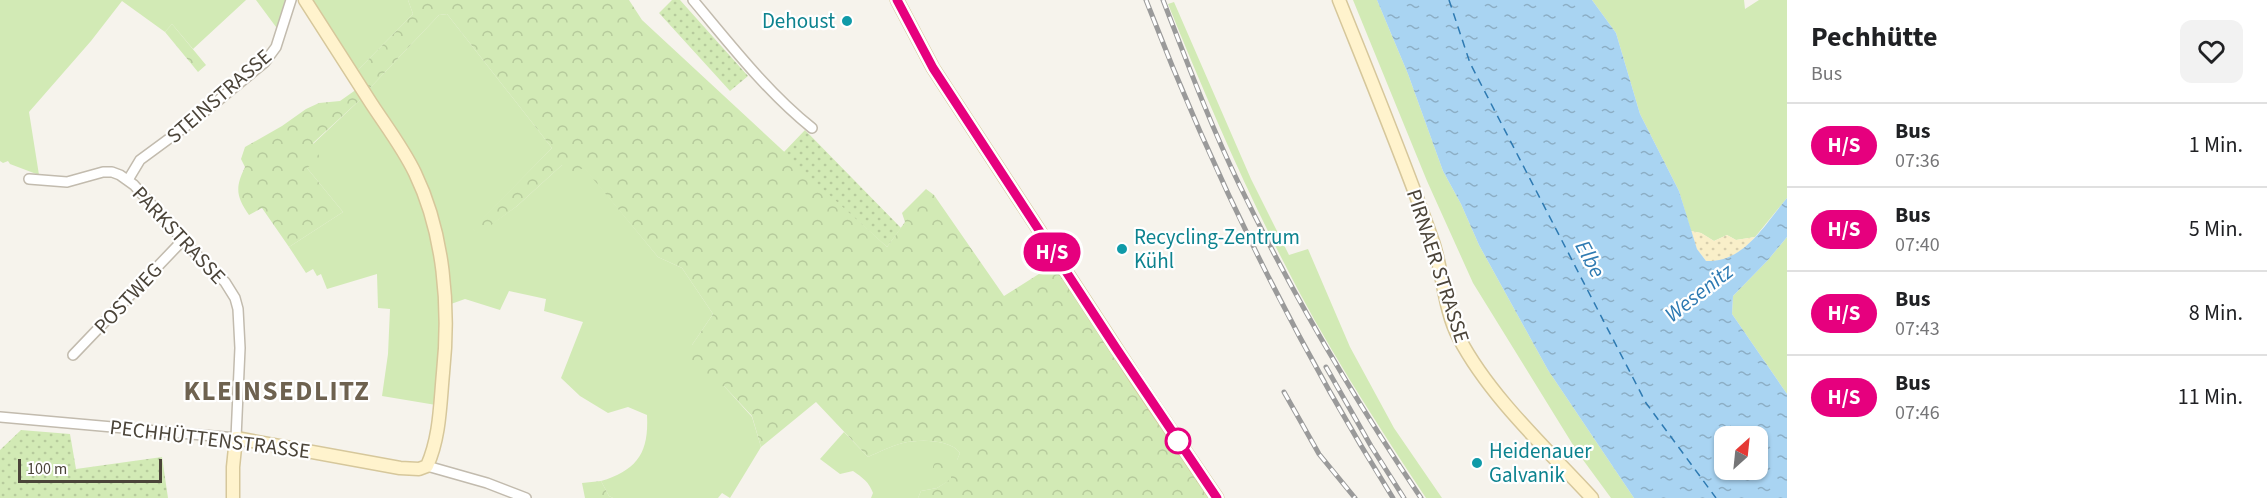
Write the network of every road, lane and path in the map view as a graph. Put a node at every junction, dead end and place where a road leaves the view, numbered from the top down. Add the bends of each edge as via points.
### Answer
1 (291, 0) edge
2 (305, 0) edge
3 (693, 0) edge
4 (897, 0) edge
5 (1339, 0) edge
6 (812, 128) dead end
7 (29, 179) dead end
8 (128, 180) junction
9 (183, 240) junction
10 (73, 356) dead end
11 (0, 417) edge
12 (236, 438) junction
13 (423, 468) junction
14 (233, 498) edge
15 (526, 498) edge
16 (1217, 498) edge
17 (1592, 498) edge

1 - 8 street, STEINSTRASSE via 276,47 265,62 140,160
2 - 13 street via 405,155 435,229 446,349 438,429
3 - 6 street via 750,67
4 - 16 street via 940,78
5 - 17 street, PIRNAER STRASSE via 1430,234 1458,336 1494,392
7 - 8 street, PARKSTRASSE via 67,182 112,172
8 - 9 street, PARKSTRASSE
9 - 10 street, POSTWEG
9 - 12 street, PARKSTRASSE via 225,282 238,309
11 - 12 street, PECHHÜTTENSTRASSE
12 - 13 street, PECHHÜTTENSTRASSE via 400,468
12 - 14 street, PARKSTRASSE
13 - 15 street, PECHHÜTTENSTRASSE via 487,483

